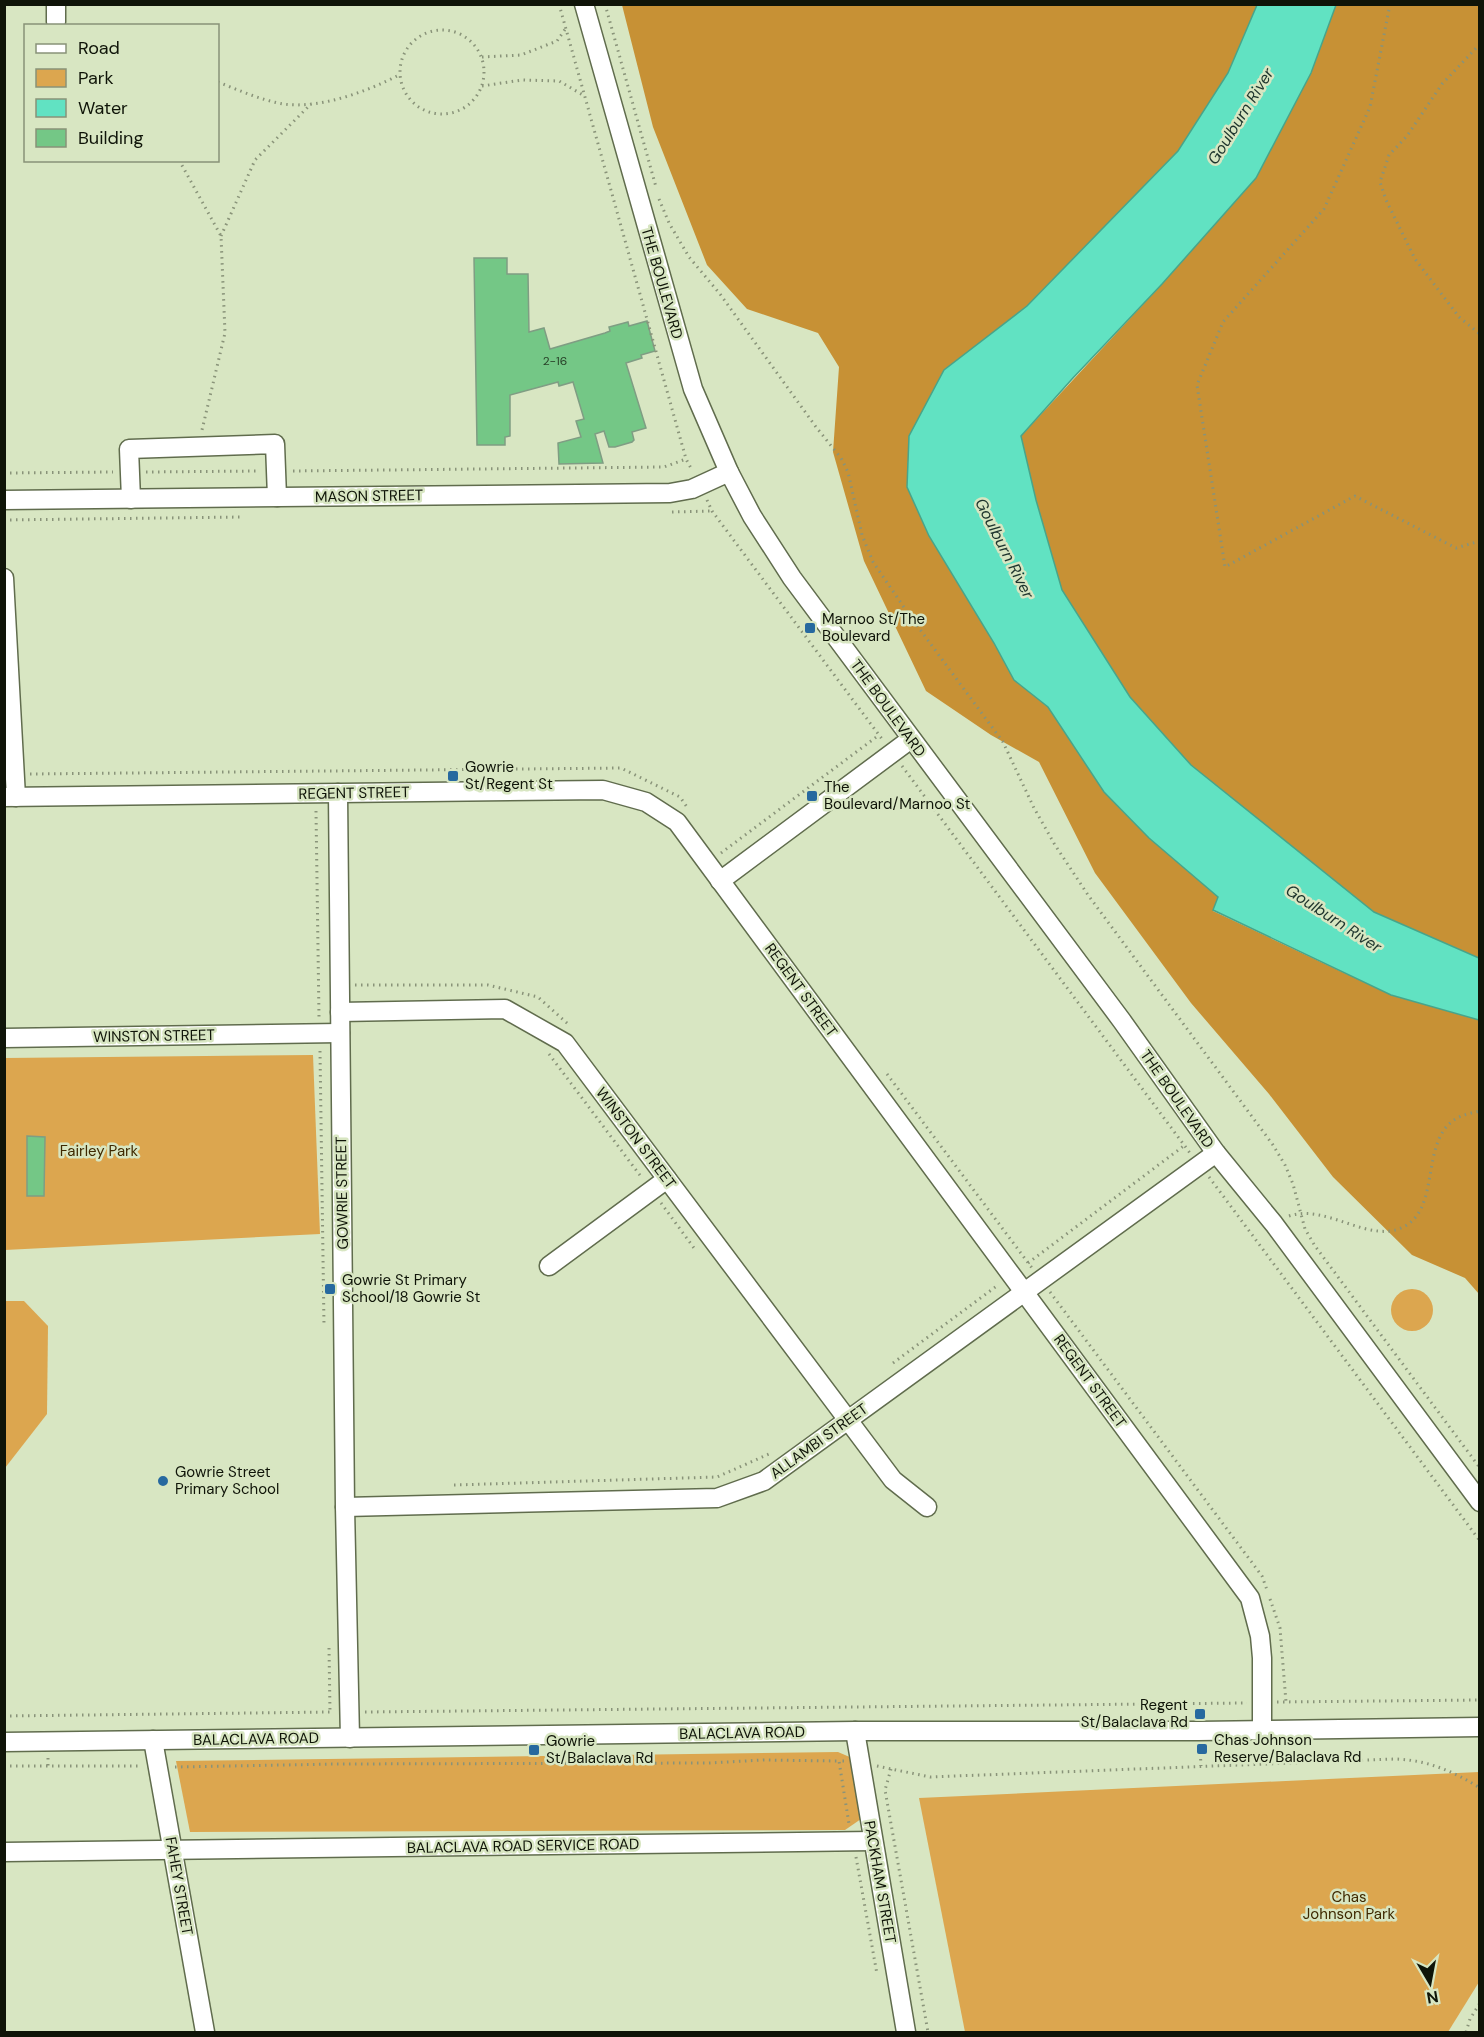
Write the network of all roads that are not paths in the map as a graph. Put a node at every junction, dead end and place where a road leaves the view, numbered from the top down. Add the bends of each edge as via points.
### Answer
1 (584, 4) edge
2 (729, 472) junction
3 (277, 497) junction
4 (131, 499) junction
5 (4, 500) edge
6 (4, 578) edge
7 (911, 739) junction
8 (10, 797) edge
9 (338, 801) junction
10 (727, 875) junction
11 (340, 1012) junction
12 (340, 1033) junction
13 (4, 1038) edge
14 (1215, 1154) junction
15 (667, 1179) junction
16 (549, 1266) dead end
17 (1018, 1297) junction
18 (848, 1421) junction
19 (1479, 1502) edge
20 (927, 1507) dead end
21 (345, 1508) junction
22 (1479, 1727) edge
23 (1262, 1730) junction
24 (855, 1731) junction
25 (350, 1738) junction
26 (153, 1740) junction
27 (4, 1742) edge
28 (873, 1841) junction
29 (173, 1850) junction
30 (4, 1852) edge
31 (206, 2032) edge
32 (906, 2032) edge

1 - 2 street, THE BOULEVARD via 693,389
2 - 3 street, MASON STREET via 682,492
2 - 7 street, THE BOULEVARD via 792,578
3 - 4 street, MASON STREET
3 - 4 street via 275,444 129,449
4 - 5 street, MASON STREET
6 - 8 street via 15,774
7 - 10 street
7 - 14 street, THE BOULEVARD via 1122,1021
8 - 9 street, REGENT STREET
9 - 10 street, REGENT STREET via 603,790 646,802 677,822
9 - 11 street, GOWRIE STREET
10 - 17 street, REGENT STREET
11 - 12 street, GOWRIE STREET
11 - 15 street, WINSTON STREET via 505,1009 565,1043
12 - 13 street, WINSTON STREET
12 - 21 street, GOWRIE STREET
14 - 17 street, ALLAMBI STREET
14 - 19 street, THE BOULEVARD via 1274,1224
15 - 16 street
15 - 18 street, WINSTON STREET
17 - 18 street, ALLAMBI STREET
17 - 23 street, REGENT STREET via 1250,1598 1260,1636
18 - 20 street, WINSTON STREET via 893,1480
18 - 21 street, ALLAMBI STREET via 764,1481 717,1498
21 - 25 street, GOWRIE STREET
22 - 23 street, BALACLAVA ROAD
23 - 24 street, BALACLAVA ROAD
24 - 25 street, BALACLAVA ROAD
24 - 28 street, PACKHAM STREET
25 - 26 street, BALACLAVA ROAD
26 - 27 street, BALACLAVA ROAD
26 - 29 street, FAHEY STREET
28 - 29 street, BALACLAVA ROAD SERVICE ROAD
28 - 32 street, PACKHAM STREET
29 - 30 street, BALACLAVA ROAD SERVICE ROAD
29 - 31 street, FAHEY STREET

